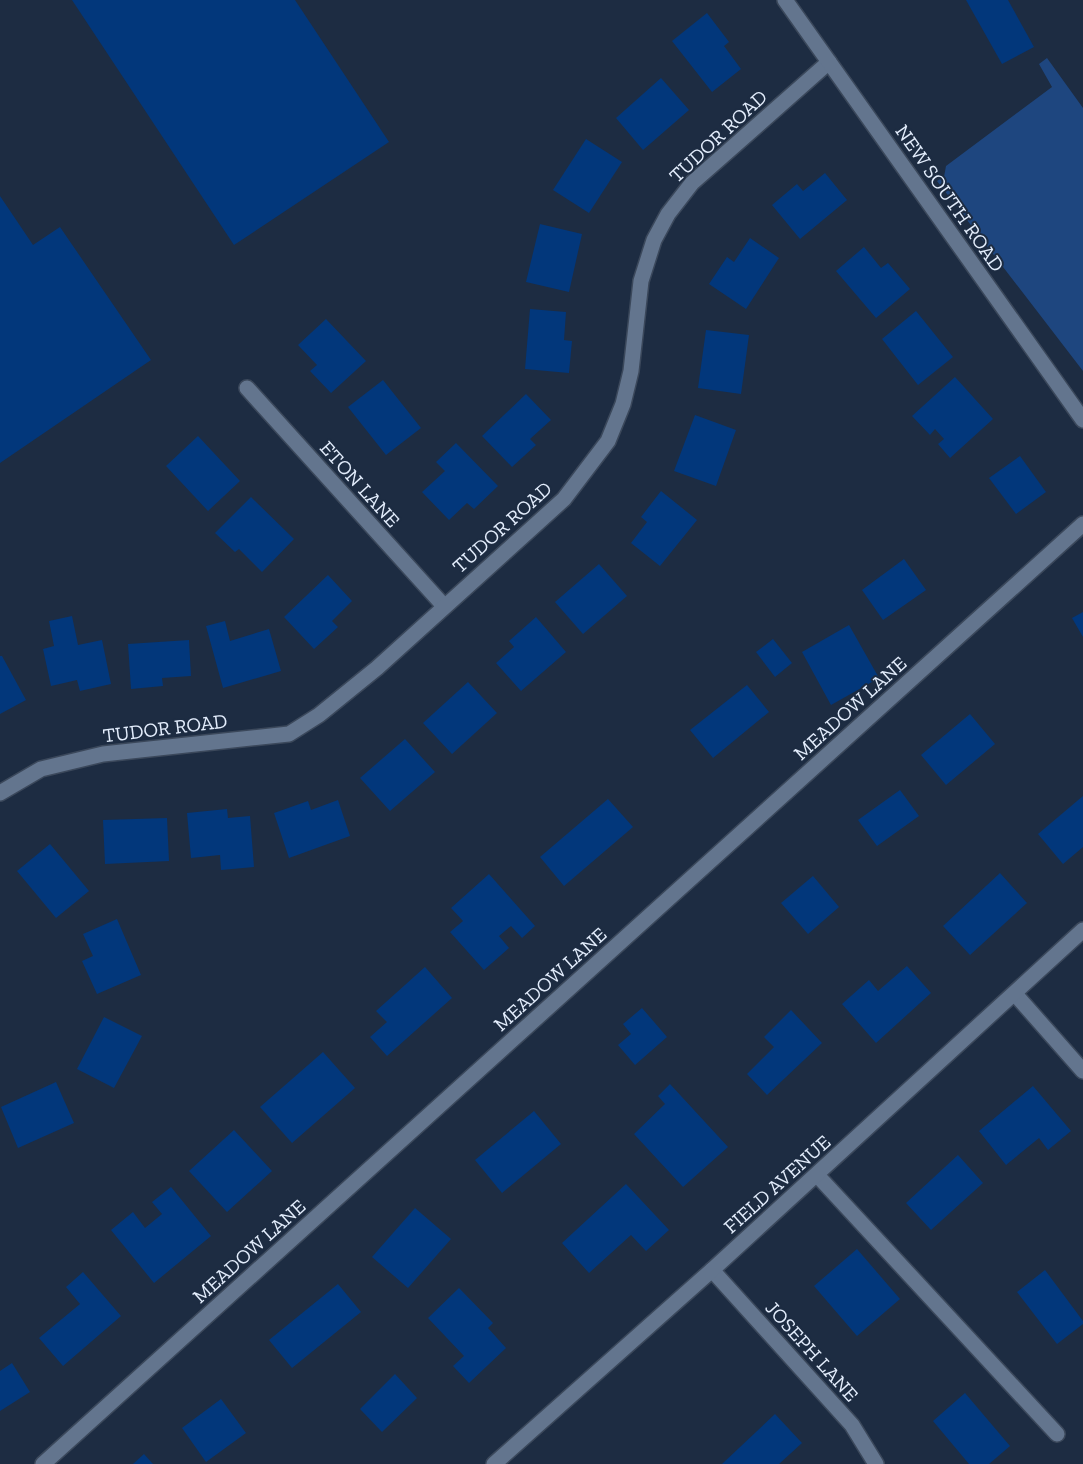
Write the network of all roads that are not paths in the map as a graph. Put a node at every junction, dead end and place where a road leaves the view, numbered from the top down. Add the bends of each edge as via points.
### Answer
1 (784, 0) edge
2 (829, 62) junction
3 (246, 388) dead end
4 (1083, 420) edge
5 (1083, 524) edge
6 (444, 606) junction
7 (0, 793) edge
8 (1083, 930) edge
9 (1016, 994) junction
10 (1083, 1070) edge
11 (817, 1175) junction
12 (712, 1270) junction
13 (1057, 1434) dead end
14 (43, 1464) edge
15 (494, 1464) edge
16 (876, 1464) edge

1 - 2 street, NEW SOUTH ROAD
2 - 4 street, NEW SOUTH ROAD
2 - 6 street, TUDOR ROAD via 692,183 668,214 654,240 642,281 631,371 623,404 608,440 564,499
3 - 6 street, ETON LANE
5 - 14 street, MEADOW LANE
6 - 7 street, TUDOR ROAD via 377,668 319,715 289,734 103,754 41,769
8 - 9 street, FIELD AVENUE
9 - 10 street
9 - 11 street, FIELD AVENUE
11 - 12 street, FIELD AVENUE
11 - 13 street
12 - 15 street, FIELD AVENUE
12 - 16 street, JOSEPH LANE via 852,1425

